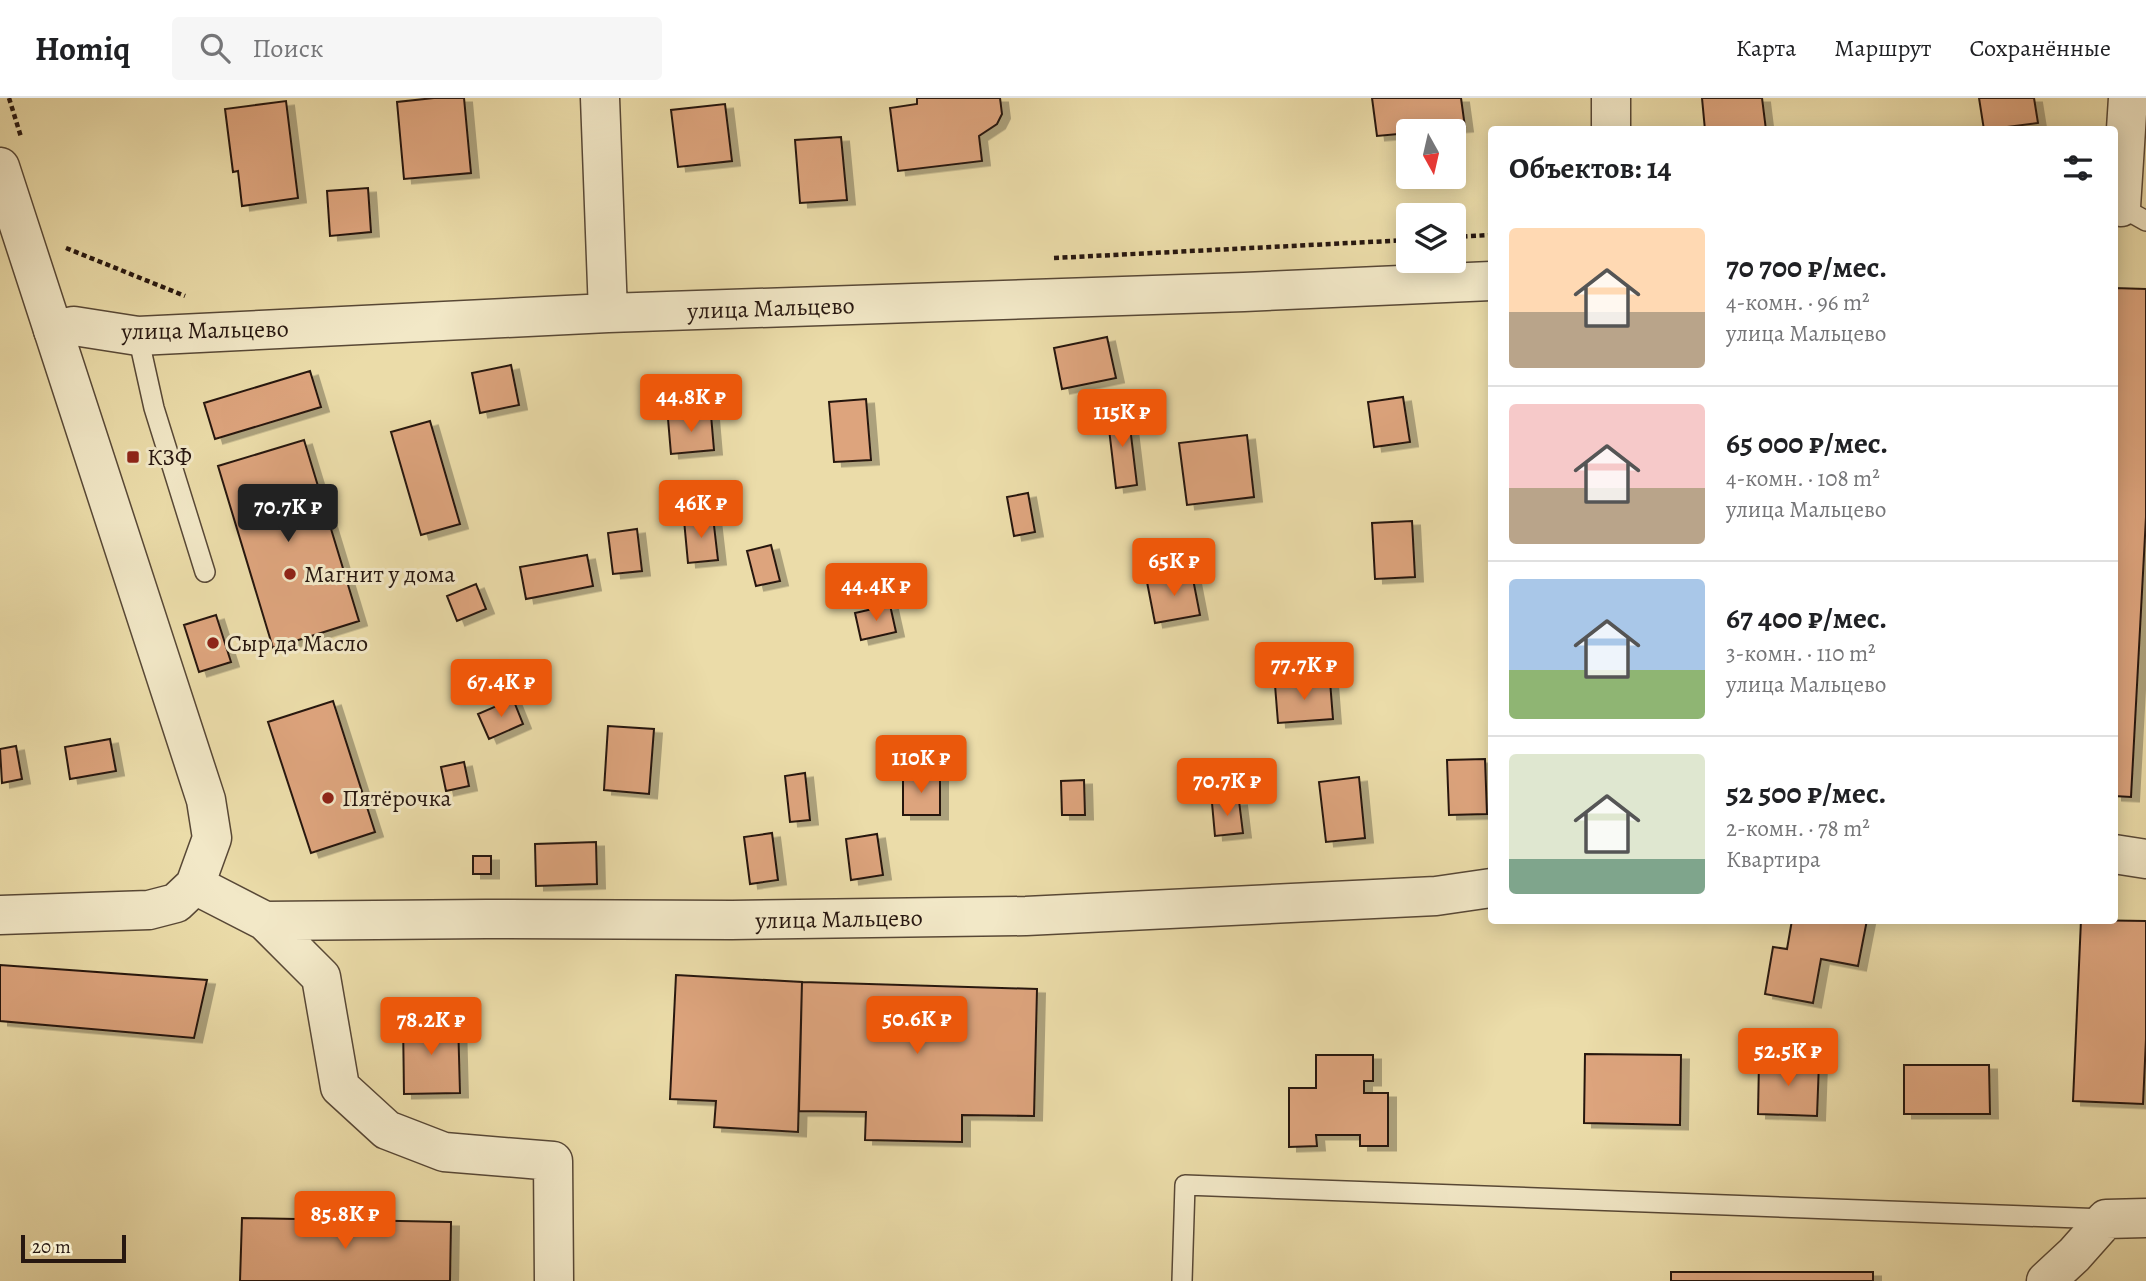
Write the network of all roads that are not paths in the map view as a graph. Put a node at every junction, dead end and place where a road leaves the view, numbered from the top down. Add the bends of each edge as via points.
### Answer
1 (600, 98) edge
2 (1611, 98) edge
3 (2129, 98) edge
4 (1611, 126) edge
5 (0, 167) edge
6 (2132, 209) edge
7 (1488, 281) edge
8 (608, 313) junction
9 (53, 330) junction
10 (138, 336) junction
11 (205, 572) dead end
12 (2118, 855) edge
13 (2146, 859) edge
14 (195, 885) junction
15 (1488, 888) edge
16 (0, 915) edge
17 (265, 922) junction
18 (2146, 1218) edge
19 (2106, 1219) junction
20 (2075, 1268) edge
21 (554, 1281) edge
22 (1182, 1281) edge
23 (2046, 1281) edge

1 - 8 street
2 - 4 street
3 - 6 street
5 - 9 street
7 - 8 street, улица Мальцево
8 - 10 street, улица Мальцево
9 - 10 street, улица Мальцево via 74,326
9 - 14 street via 206,800 212,838
10 - 11 lane via 154,408
12 - 13 street
14 - 16 street via 176,903 149,910
14 - 17 street, улица Мальцево
15 - 17 street, улица Мальцево via 1436,896 1026,916
17 - 21 street via 321,978 340,1087 387,1130 443,1152 553,1161
18 - 19 street
19 - 20 street
19 - 22 lane via 1185,1185
20 - 23 street

